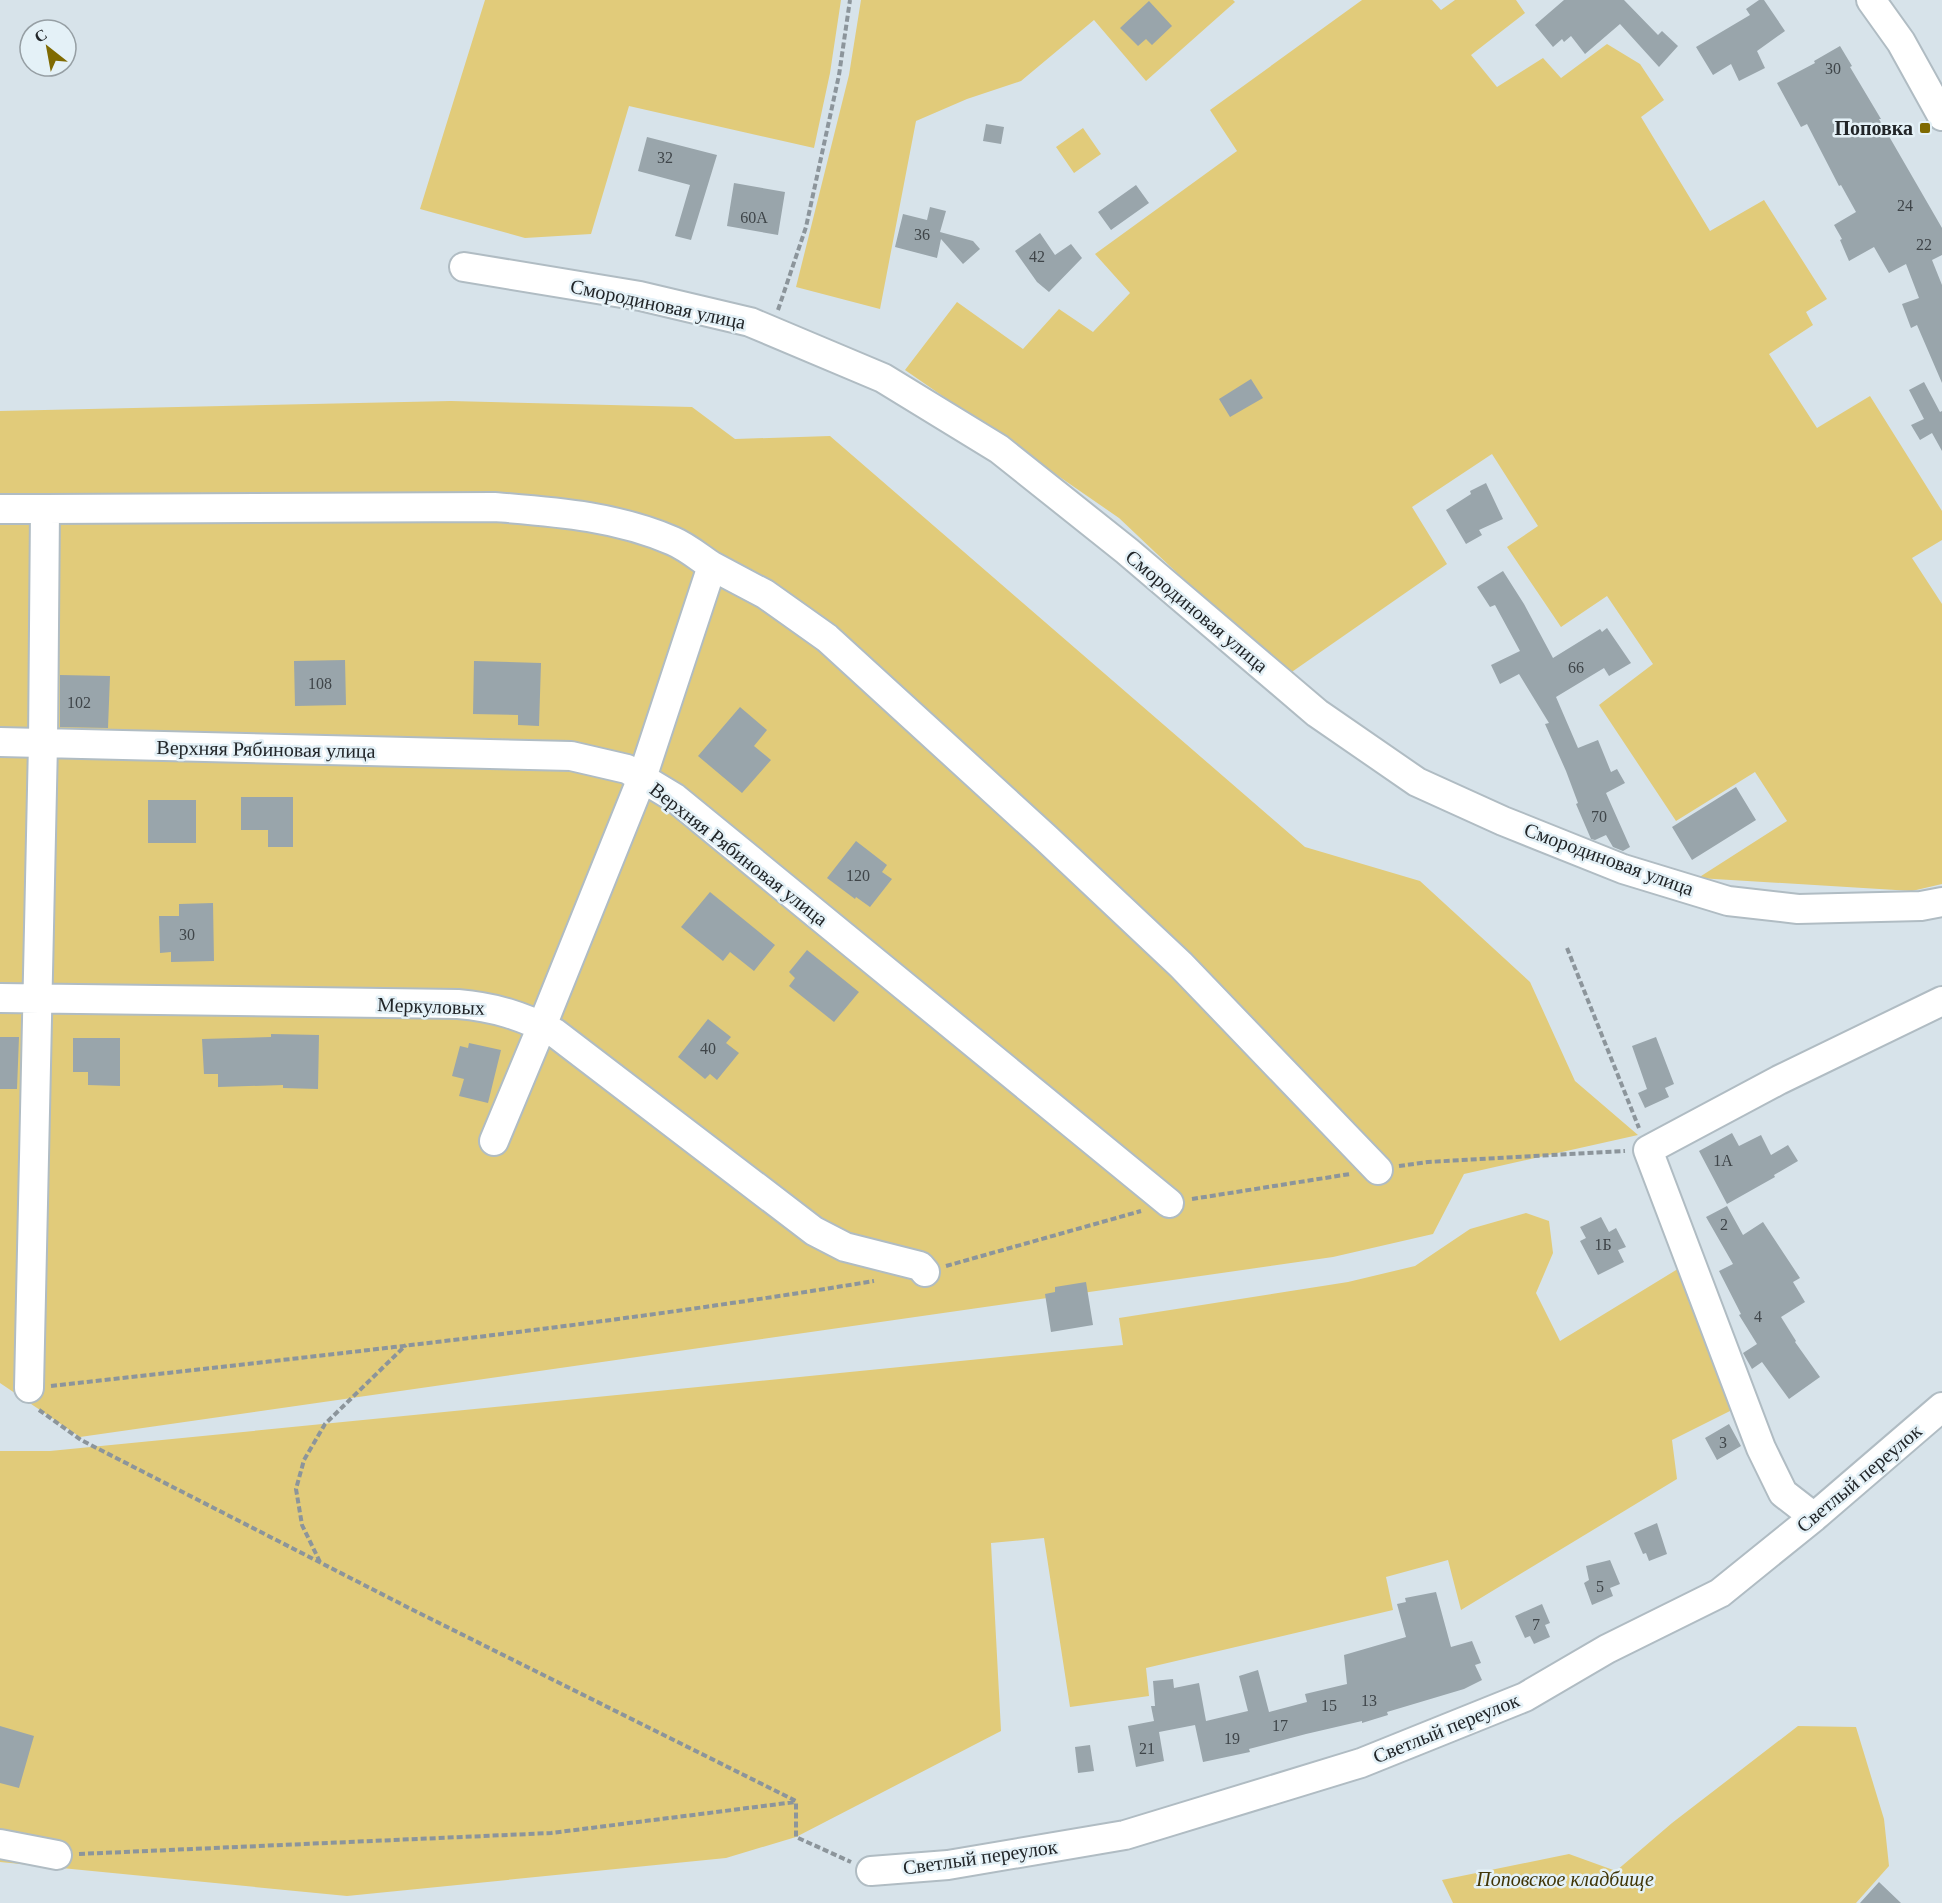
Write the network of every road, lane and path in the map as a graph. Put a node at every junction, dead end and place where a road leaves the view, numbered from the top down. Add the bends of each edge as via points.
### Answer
1 (850, 0) edge
2 (1871, 0) edge
3 (1942, 116) edge
4 (464, 267) dead end
5 (771, 331) junction
6 (0, 509) edge
7 (45, 509) junction
8 (712, 566) junction
9 (0, 742) edge
10 (43, 743) junction
11 (642, 778) junction
12 (1942, 902) edge
13 (1567, 948) dead end
14 (0, 998) edge
15 (37, 998) junction
16 (1942, 1001) edge
17 (542, 1026) junction
18 (494, 1142) dead end
19 (1648, 1150) junction
20 (1378, 1170) junction
21 (1169, 1203) junction
22 (925, 1272) joint
23 (880, 1280) dead end
24 (406, 1345) junction
25 (29, 1388) joint
26 (1942, 1407) edge
27 (81, 1440) dead end
28 (1814, 1517) junction
29 (320, 1563) junction
30 (796, 1802) junction
31 (0, 1844) edge
32 (57, 1855) joint
33 (871, 1871) joint

1 - 5 path via 839,75 806,227
2 - 3 street via 1901,42
4 - 5 street, Смородиновая улица via 640,296 750,322
5 - 12 street, Смородиновая улица via 883,378 999,449 1317,713 1417,782 1623,869 1728,901 1798,909
6 - 7 street
7 - 8 street via 494,507 564,512 631,525 675,542
7 - 10 street
8 - 11 street
8 - 20 street via 765,594 836,646 1181,965
9 - 10 street, Верхняя Рябиновая улица
10 - 11 street, Верхняя Рябиновая улица via 571,756 627,769
10 - 15 street
11 - 17 street
11 - 21 street, Верхняя Рябиновая улица via 675,798
13 - 19 path
14 - 15 street, Меркуловых
15 - 17 street, Меркуловых via 458,1004 499,1009
15 - 25 street
16 - 19 street via 1779,1080
17 - 18 street
17 - 22 street, Меркуловых via 814,1231 862,1252 920,1266
19 - 20 path via 1428,1162
19 - 28 street via 1761,1448 1783,1493
20 - 21 path
21 - 22 path
23 - 24 path via 744,1302
24 - 25 path
24 - 29 path via 325,1424 304,1460 297,1489 302,1524
26 - 28 street, Светлый переулок
27 - 29 path
28 - 33 street, Светлый переулок via 1720,1593 1607,1649 1525,1698 1361,1763 1125,1835 948,1865
29 - 30 path
30 - 32 path via 551,1833
30 - 33 path via 796,1837
31 - 32 street

